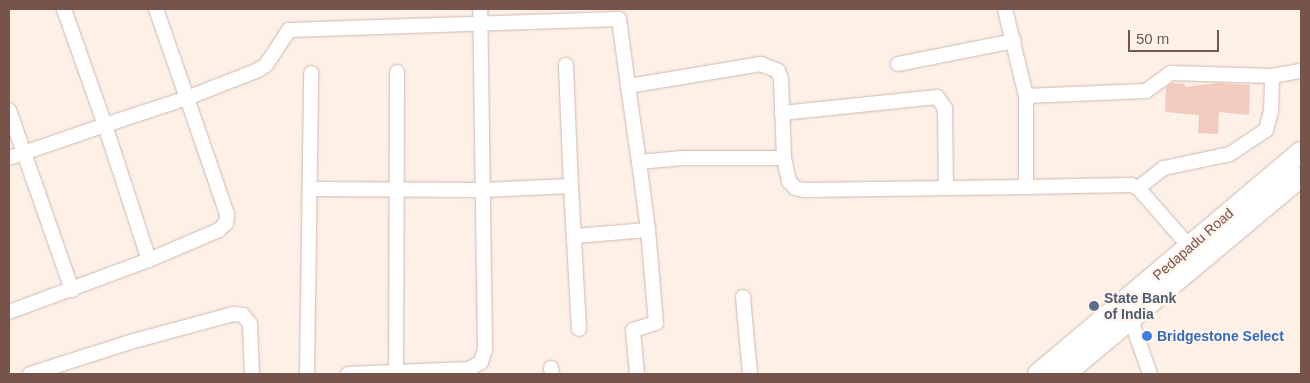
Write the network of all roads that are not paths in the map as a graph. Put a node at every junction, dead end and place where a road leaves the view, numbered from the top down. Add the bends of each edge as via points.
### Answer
1 (64, 9) edge
2 (156, 9) edge
3 (1005, 9) edge
4 (618, 14) edge
5 (480, 15) edge
6 (1014, 41) junction
7 (898, 64) dead end
8 (566, 65) dead end
9 (1301, 71) edge
10 (398, 72) dead end
11 (311, 73) dead end
12 (1272, 76) junction
13 (628, 86) junction
14 (1026, 96) junction
15 (187, 98) junction
16 (9, 110) edge
17 (782, 113) junction
18 (104, 125) junction
19 (1301, 152) edge
20 (24, 154) junction
21 (9, 158) edge
22 (784, 158) junction
23 (639, 162) junction
24 (1301, 178) edge
25 (571, 186) junction
26 (1026, 187) junction
27 (395, 188) junction
28 (946, 188) junction
29 (1138, 188) junction
30 (310, 189) junction
31 (483, 190) junction
32 (648, 230) junction
33 (575, 236) junction
34 (1189, 246) junction
35 (150, 260) junction
36 (72, 290) junction
37 (744, 298) dead end
38 (9, 312) edge
39 (1131, 320) junction
40 (579, 329) dead end
41 (396, 370) junction
42 (469, 372) edge
43 (30, 374) edge
44 (252, 374) edge
45 (307, 374) edge
46 (348, 374) edge
47 (637, 374) edge
48 (750, 374) edge
49 (1038, 374) edge
50 (1065, 374) edge
51 (1150, 374) edge

1 - 18 street
2 - 15 street
3 - 6 street
4 - 5 street
4 - 13 street
5 - 15 street via 295,28 285,34 266,65
5 - 31 street
6 - 7 street
6 - 14 street
8 - 25 street
9 - 12 street
10 - 27 street
11 - 30 street
12 - 14 street via 1171,73 1146,91
12 - 29 street via 1271,111 1266,130 1230,154 1164,168
13 - 17 street via 762,64 778,70
13 - 23 street
14 - 26 street
15 - 18 street
15 - 35 street via 227,214 226,223 219,230
16 - 20 street
17 - 22 street
17 - 28 street via 937,97 945,108
18 - 20 street
18 - 35 street
19 - 34 main road, Pedapadu Road
20 - 21 street
20 - 36 street
22 - 23 street via 683,158
22 - 28 street via 789,181 795,188 804,190
23 - 32 street
24 - 39 main road, Pedapadu Road
25 - 31 street
25 - 33 street
26 - 28 street
26 - 29 street via 1122,185
27 - 30 street
27 - 31 street
27 - 41 street
29 - 34 street
30 - 45 street
31 - 42 street via 485,350 481,362
32 - 33 street
32 - 47 street via 656,323 633,330
33 - 40 street
34 - 49 main road, Pedapadu Road
35 - 36 street
36 - 38 street
37 - 48 street
39 - 50 main road, Pedapadu Road
39 - 51 street
41 - 42 street
41 - 46 street
43 - 44 street via 233,314 243,315 250,324

